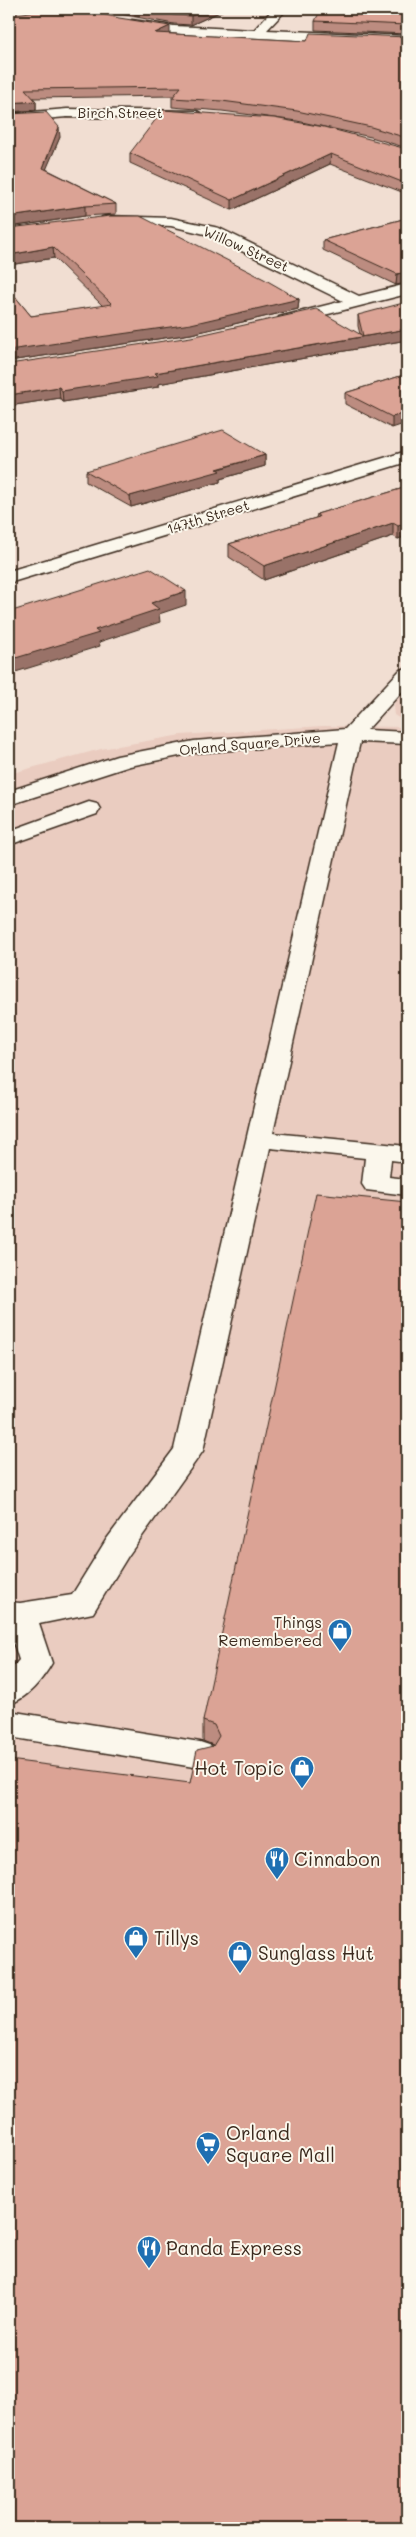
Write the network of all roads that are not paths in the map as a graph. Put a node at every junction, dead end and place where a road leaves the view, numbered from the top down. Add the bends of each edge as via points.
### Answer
1 (281, 9) edge
2 (120, 21) edge
3 (257, 34) junction
4 (407, 40) edge
5 (207, 115) edge
6 (9, 118) edge
7 (93, 220) edge
8 (407, 289) edge
9 (358, 302) junction
10 (267, 325) edge
11 (407, 456) edge
12 (9, 577) edge
13 (407, 674) edge
14 (351, 735) junction
15 (407, 738) edge
16 (9, 798) edge
17 (88, 809) dead end
18 (9, 838) edge
19 (259, 1139) junction
20 (379, 1152) junction
21 (407, 1154) edge
22 (407, 1187) edge
23 (14, 1615) edge
24 (9, 1692) edge
25 (9, 1724) edge
26 (200, 1755) edge

1 - 3 street
2 - 3 street via 174,30
3 - 4 street
5 - 6 street, Birch Street via 76,113
7 - 9 street, Willow Street via 142,219 214,231
8 - 9 street
9 - 10 street
11 - 12 street, 147th Street
13 - 14 street
14 - 15 street, Orland Square Drive
14 - 16 street, Orland Square Drive via 194,747 126,761
14 - 19 street
17 - 18 street
19 - 20 street
19 - 23 street via 188,1451 117,1548 82,1605
20 - 21 street
20 - 22 street via 375,1184
23 - 24 street via 36,1663
25 - 26 street

